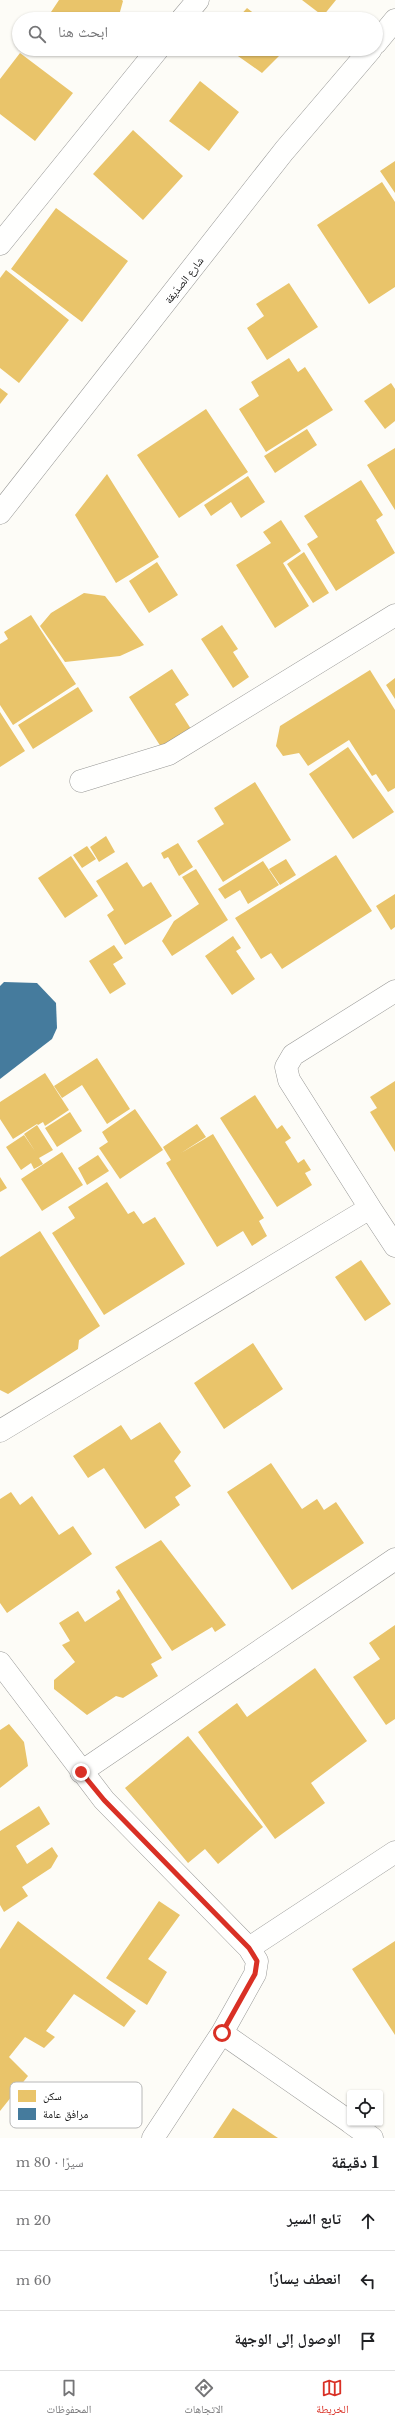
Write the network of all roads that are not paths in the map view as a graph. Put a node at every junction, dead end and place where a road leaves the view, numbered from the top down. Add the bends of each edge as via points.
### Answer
1 (198, 0) edge
2 (188, 12) edge
3 (395, 20) edge
4 (383, 35) edge
5 (152, 56) edge
6 (365, 56) edge
7 (0, 244) edge
8 (0, 513) edge
9 (395, 615) edge
10 (81, 781) dead end
11 (395, 991) edge
12 (370, 1208) junction
13 (395, 1246) edge
14 (0, 1431) edge
15 (395, 1559) edge
16 (0, 1663) edge
17 (81, 1772) junction
18 (395, 1852) edge
19 (249, 1948) junction
20 (222, 2033) junction
21 (347, 2121) edge
22 (354, 2126) edge
23 (153, 2138) edge
24 (372, 2138) edge

1 - 2 street
3 - 4 street
5 - 7 street
6 - 8 street, شارع الصدّيقة via 284,151
9 - 10 street via 169,754
11 - 12 street via 293,1055 286,1067 289,1080
12 - 13 street
12 - 14 street
15 - 17 street
16 - 17 street
17 - 19 street via 104,1800
18 - 19 street
19 - 20 street via 257,1961 255,1974
20 - 21 street
20 - 23 street
22 - 24 street

